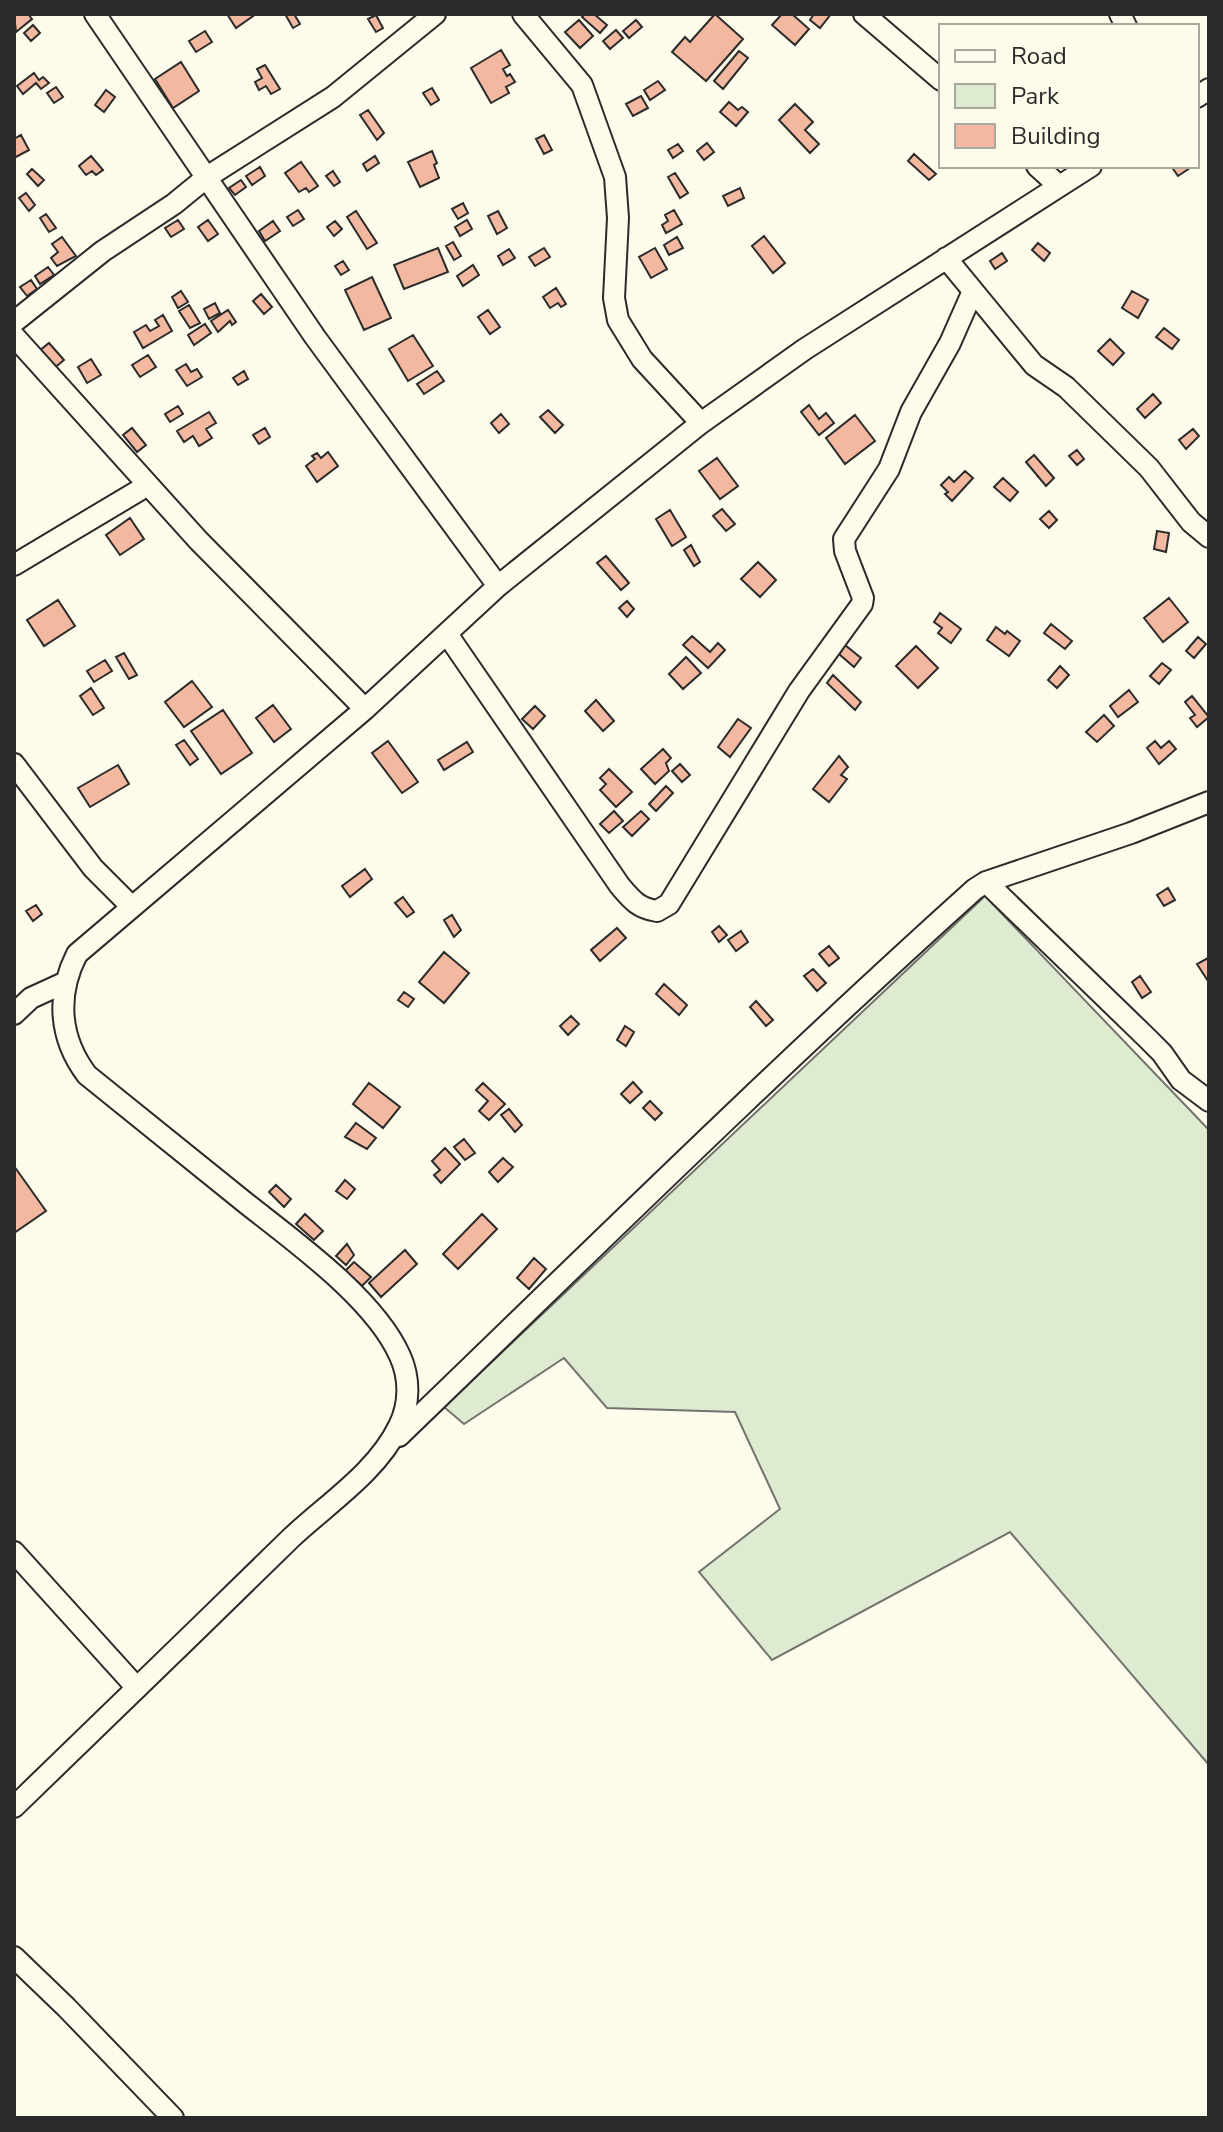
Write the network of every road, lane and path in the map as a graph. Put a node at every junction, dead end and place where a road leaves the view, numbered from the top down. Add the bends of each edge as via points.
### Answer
1 (95, 14) edge
2 (435, 14) edge
3 (523, 14) edge
4 (864, 14) edge
5 (939, 78) edge
6 (1039, 168) edge
7 (1088, 168) edge
8 (207, 177) junction
9 (1059, 186) junction
10 (946, 258) junction
11 (973, 291) junction
12 (14, 322) edge
13 (14, 336) edge
14 (701, 423) junction
15 (148, 485) junction
16 (1209, 537) edge
17 (14, 565) edge
18 (498, 586) junction
19 (447, 634) junction
20 (365, 709) junction
21 (14, 764) edge
22 (1209, 802) edge
23 (986, 882) junction
24 (132, 907) junction
25 (66, 982) junction
26 (14, 1014) edge
27 (1209, 1101) edge
28 (386, 1448) junction
29 (14, 1552) edge
30 (137, 1688) junction
31 (14, 1807) edge
32 (14, 1957) edge
33 (173, 2118) edge

1 - 8 street
2 - 8 street via 333,97
3 - 14 street via 582,85 613,173 618,320 642,359
4 - 5 street
6 - 9 street
7 - 9 street
8 - 12 street
8 - 18 street via 315,337
9 - 10 street
10 - 11 street
10 - 14 street
11 - 16 street via 1034,365 1066,387 1149,468
11 - 19 street via 911,412 889,469 844,539 862,604 799,691 669,904 646,910 628,896
13 - 15 street
14 - 18 street
15 - 17 street
15 - 20 street
18 - 19 street
19 - 20 street
20 - 24 street
21 - 24 street via 93,868
22 - 23 street
23 - 27 street via 1162,1053 1181,1080
23 - 28 street via 881,973
24 - 25 street via 77,954
25 - 26 street via 31,998
25 - 28 street via 64,1030 87,1075 305,1250 383,1328 408,1383 407,1407
28 - 30 street
29 - 30 street
30 - 31 street
32 - 33 street

